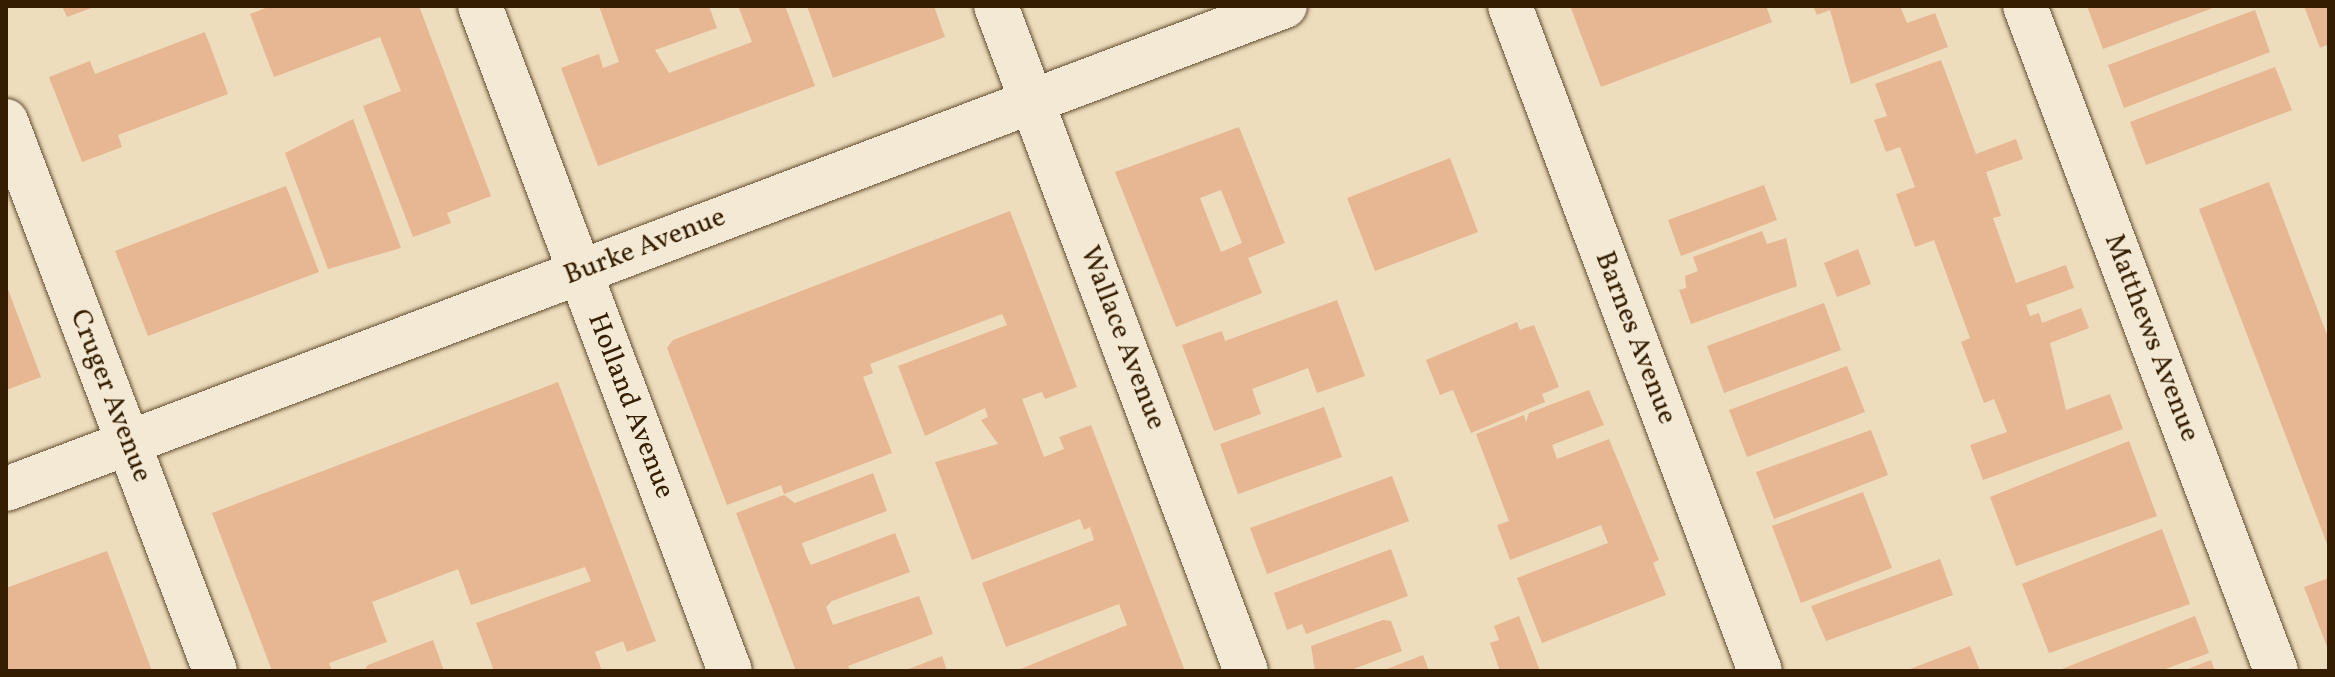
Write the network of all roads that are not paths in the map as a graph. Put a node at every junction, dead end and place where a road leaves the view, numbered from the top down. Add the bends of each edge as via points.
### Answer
1 (480, 6) edge
2 (996, 6) edge
3 (1285, 6) edge
4 (1510, 6) edge
5 (2025, 6) edge
6 (1033, 102) junction
7 (6, 121) edge
8 (580, 272) junction
9 (128, 443) junction
10 (6, 489) edge
11 (215, 671) edge
12 (730, 671) edge
13 (1246, 671) edge
14 (1760, 671) edge
15 (2276, 671) edge

1 - 8 street, Holland Avenue
2 - 6 street, Wallace Avenue
3 - 6 street, Burke Avenue
4 - 14 street, Barnes Avenue
5 - 15 street, Matthews Avenue
6 - 8 street, Burke Avenue
6 - 13 street, Wallace Avenue
7 - 9 street, Cruger Avenue
8 - 9 street, Burke Avenue
8 - 12 street, Holland Avenue
9 - 10 street, Burke Avenue
9 - 11 street, Cruger Avenue

